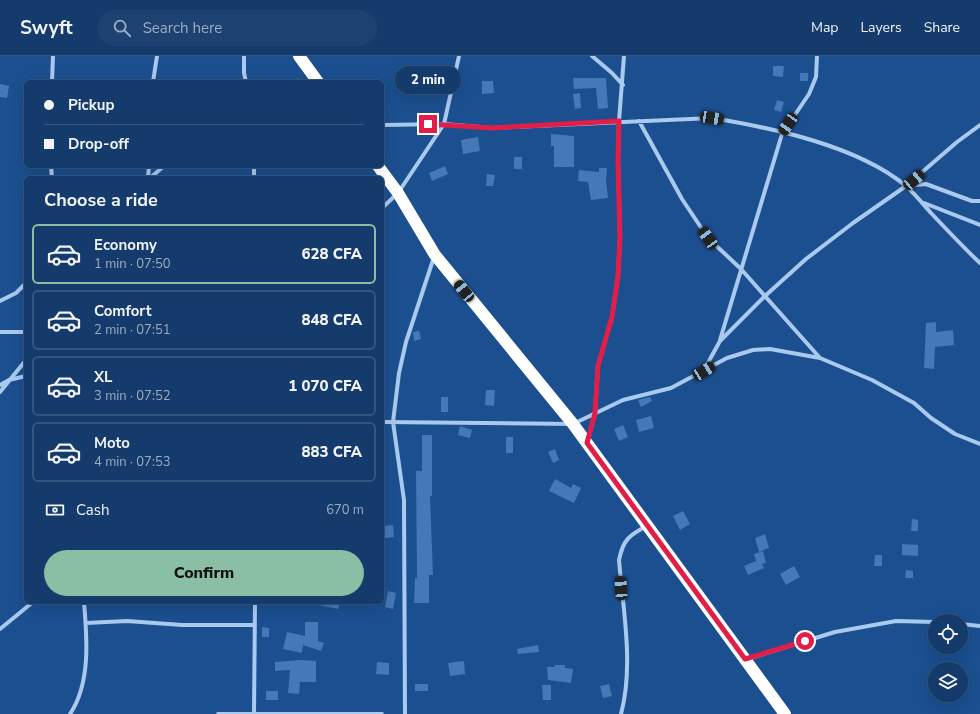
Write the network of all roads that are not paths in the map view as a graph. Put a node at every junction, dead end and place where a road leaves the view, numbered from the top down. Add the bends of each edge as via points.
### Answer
1 (53, 56) edge
2 (157, 56) edge
3 (244, 56) edge
4 (299, 56) edge
5 (459, 56) edge
6 (592, 56) edge
7 (624, 56) edge
8 (817, 56) edge
9 (52, 80) edge
10 (153, 80) edge
11 (246, 80) edge
12 (317, 80) edge
13 (623, 85) junction
14 (619, 121) junction
15 (639, 121) junction
16 (444, 124) junction
17 (384, 125) edge
18 (980, 126) edge
19 (782, 134) junction
20 (162, 168) edge
21 (379, 168) edge
22 (152, 176) edge
23 (906, 186) junction
24 (398, 193) junction
25 (980, 201) edge
26 (921, 202) junction
27 (384, 206) edge
28 (980, 225) edge
29 (435, 255) junction
30 (980, 264) edge
31 (741, 269) junction
32 (24, 285) edge
33 (765, 296) junction
34 (0, 301) edge
35 (0, 332) edge
36 (24, 332) edge
37 (720, 341) junction
38 (820, 358) junction
39 (24, 362) edge
40 (704, 371) junction
41 (24, 376) edge
42 (8, 380) junction
43 (0, 385) edge
44 (0, 392) edge
45 (595, 413) junction
46 (384, 422) edge
47 (393, 422) junction
48 (573, 424) junction
49 (587, 443) junction
50 (980, 444) edge
51 (647, 526) junction
52 (31, 604) edge
53 (84, 604) edge
54 (255, 604) edge
55 (928, 622) edge
56 (86, 623) junction
57 (254, 625) junction
58 (968, 625) edge
59 (980, 626) edge
60 (0, 629) edge
61 (745, 659) junction
62 (70, 714) edge
63 (218, 714) edge
64 (254, 714) edge
65 (382, 714) edge
66 (405, 714) edge
67 (621, 714) edge
68 (785, 714) edge

1 - 9 street
2 - 10 street
3 - 11 street
4 - 12 highway
5 - 16 street
6 - 13 street
7 - 13 street
8 - 19 street via 816,77 809,94
13 - 14 street
14 - 15 street
14 - 16 street via 492,128
14 - 45 street via 618,276 612,317 598,366
15 - 19 street via 712,118
15 - 31 street via 682,199 708,238
16 - 17 street
16 - 24 street
18 - 23 street via 957,142
19 - 23 street via 853,155
19 - 31 street
20 - 22 street
21 - 24 highway
23 - 25 street via 926,184 972,202
23 - 26 street
23 - 33 street via 817,250
24 - 27 street
24 - 29 highway
26 - 28 street
26 - 30 street
29 - 47 street via 406,342
29 - 48 highway
31 - 33 street
31 - 37 street
32 - 34 street via 16,294
33 - 37 street
33 - 38 street
35 - 36 street
37 - 40 street
38 - 40 street via 770,349 753,350 727,358
38 - 50 street via 900,394 942,427
39 - 42 street
40 - 45 street via 671,388 622,400
41 - 42 street
42 - 43 street
42 - 44 street
45 - 48 street
45 - 49 street
46 - 47 street
47 - 48 street
47 - 66 street via 404,500
48 - 49 highway
49 - 51 highway
51 - 61 highway
51 - 67 street via 632,534 622,546 619,560 628,671
52 - 60 street
53 - 56 street
54 - 57 street
55 - 61 street via 896,621 835,632
56 - 57 street via 127,621 182,625
56 - 62 street via 83,687
57 - 64 street
58 - 59 street
61 - 68 highway
63 - 64 street
64 - 65 street

